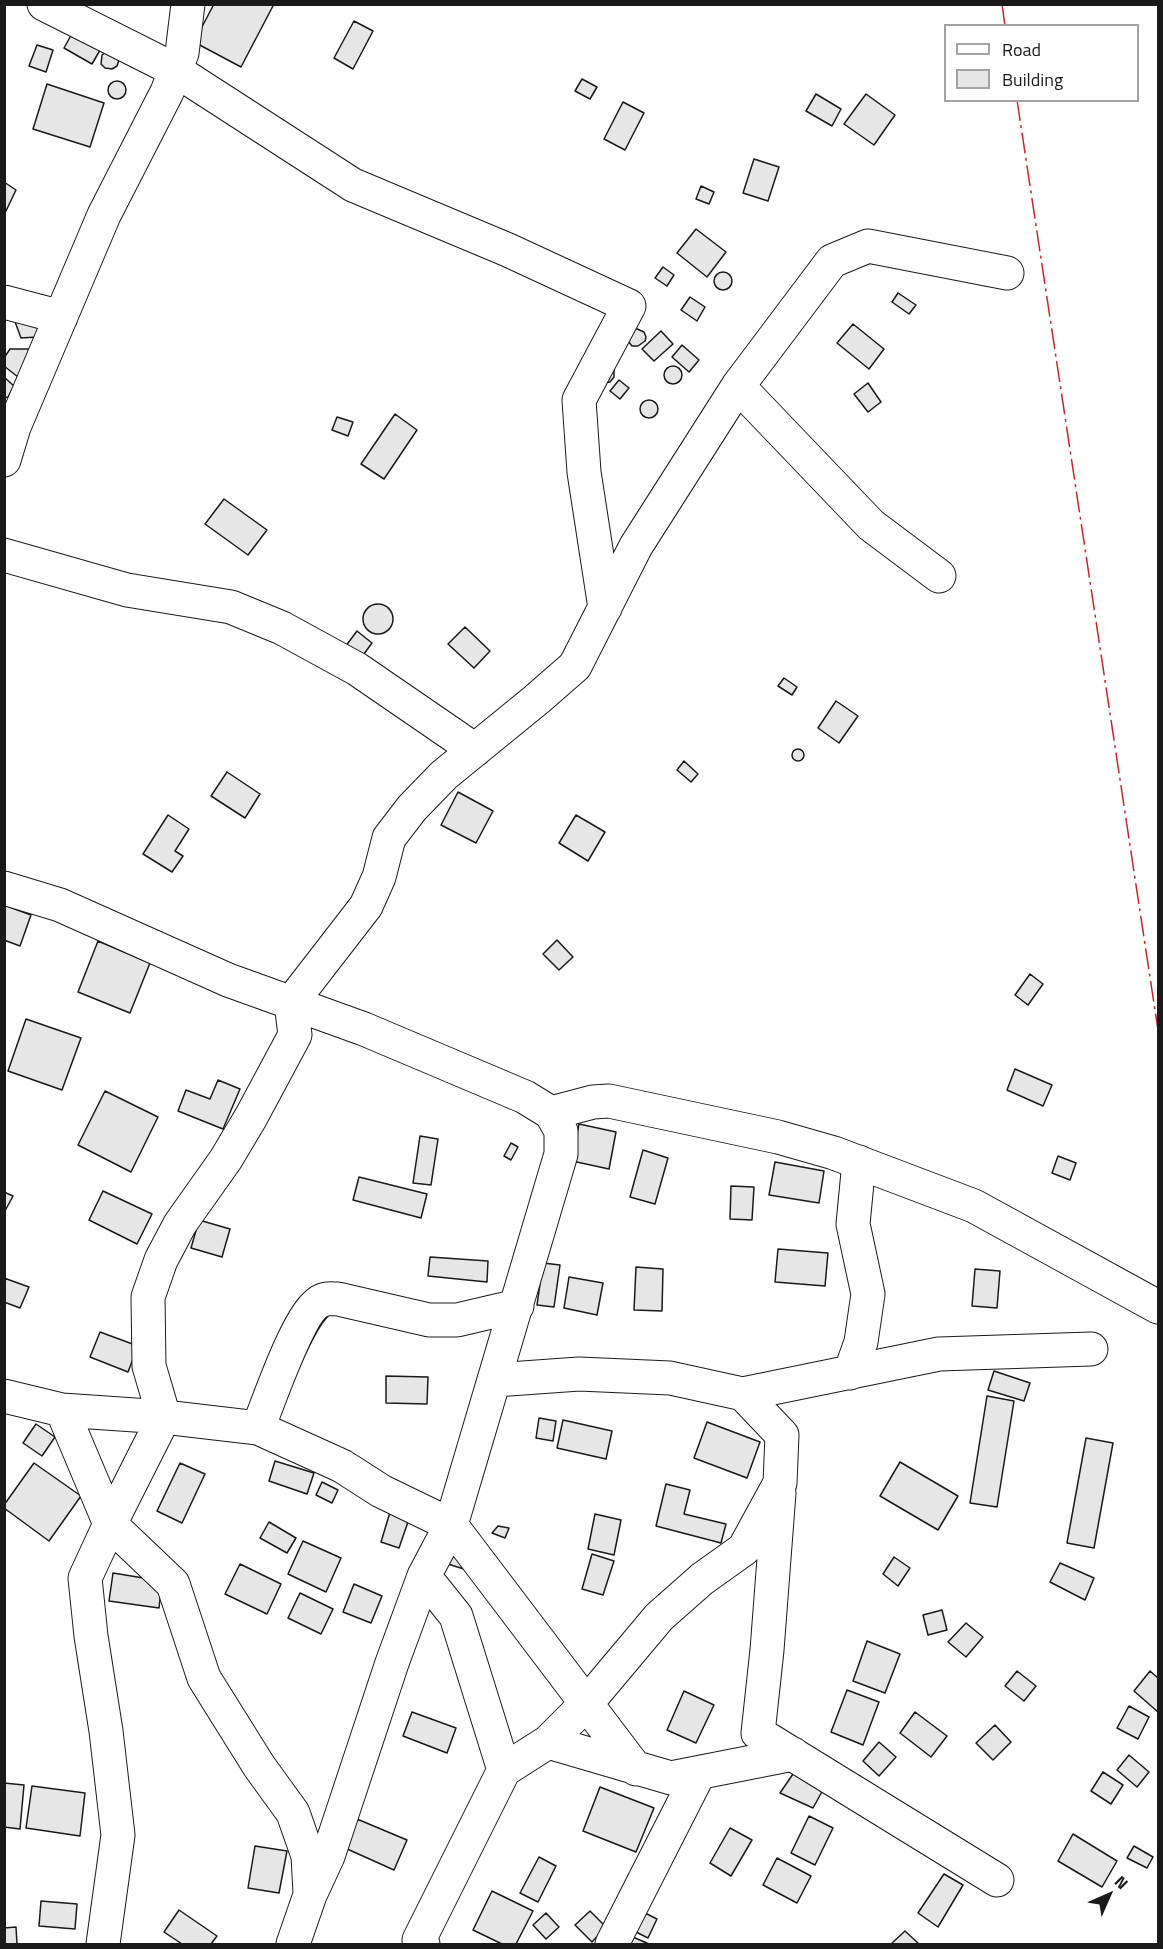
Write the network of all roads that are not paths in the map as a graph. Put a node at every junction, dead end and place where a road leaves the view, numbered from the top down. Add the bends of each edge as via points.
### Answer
1 (44, 4) edge
2 (188, 4) edge
3 (175, 70) junction
4 (1006, 273) dead end
5 (4, 302) edge
6 (61, 317) junction
7 (738, 386) junction
8 (4, 460) edge
9 (4, 555) edge
10 (939, 576) dead end
11 (605, 608) junction
12 (475, 750) junction
13 (4, 888) edge
14 (291, 1003) junction
15 (551, 1113) junction
16 (859, 1162) junction
17 (517, 1306) junction
18 (1158, 1307) edge
19 (1091, 1350) dead end
20 (850, 1373) junction
21 (495, 1380) junction
22 (743, 1394) junction
23 (4, 1396) edge
24 (62, 1410) junction
25 (164, 1417) junction
26 (258, 1428) junction
27 (780, 1483) junction
28 (110, 1524) junction
29 (451, 1525) junction
30 (424, 1576) junction
31 (586, 1704) junction
32 (548, 1742) junction
33 (793, 1754) junction
34 (636, 1769) junction
35 (504, 1770) junction
36 (699, 1773) junction
37 (997, 1880) dead end
38 (310, 1895) junction
39 (103, 1944) edge
40 (293, 1944) edge
41 (423, 1944) edge
42 (612, 1944) edge

1 - 3 street
2 - 3 street via 182,53
3 - 6 street via 104,215
3 - 11 street via 353,185 629,306 579,400 584,472
4 - 7 street via 868,246 832,261
5 - 6 street
6 - 8 street
7 - 10 street via 871,525
7 - 11 street via 636,546
9 - 12 street via 127,590 231,606 282,628 357,669
11 - 12 street via 575,666
12 - 14 street via 411,808 389,838 379,878 366,906
13 - 14 street via 60,905 228,980
14 - 15 street via 515,1092
14 - 25 street via 295,1035 226,1159 180,1224 161,1260 148,1298 149,1366
15 - 16 street via 609,1101 778,1137
15 - 17 street via 561,1131 561,1154
16 - 18 street via 974,1206
16 - 20 street via 853,1224 868,1294 861,1342
17 - 21 street
17 - 26 street via 457,1320 429,1320 338,1299 322,1300 298,1330
19 - 20 street via 939,1354
20 - 22 street
21 - 22 street via 579,1374 670,1378
21 - 29 street
22 - 27 street via 782,1435
23 - 24 street
24 - 25 street
24 - 28 street
25 - 26 street
25 - 28 street
26 - 29 street via 342,1466 381,1491
27 - 31 street via 744,1549 659,1617
27 - 33 street via 758,1733
28 - 38 street via 173,1584 204,1678 293,1813 308,1856
28 - 39 street via 85,1578 118,1835
29 - 30 street
29 - 31 street
30 - 35 street via 456,1616
30 - 38 street via 328,1856
31 - 32 street
31 - 34 street
32 - 34 street
32 - 35 street
33 - 36 street
33 - 37 street
34 - 36 street via 671,1779
35 - 41 street via 419,1940
36 - 42 street
38 - 40 street

